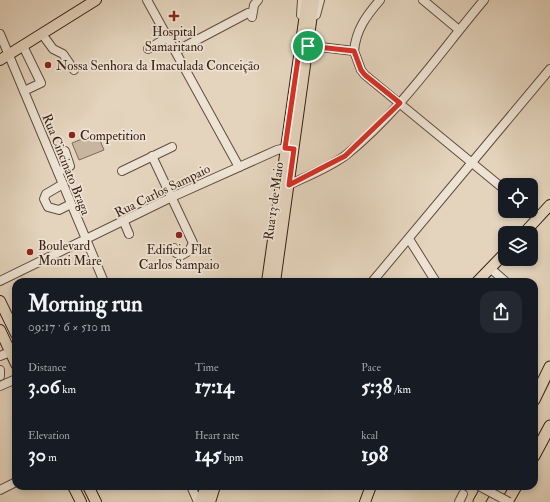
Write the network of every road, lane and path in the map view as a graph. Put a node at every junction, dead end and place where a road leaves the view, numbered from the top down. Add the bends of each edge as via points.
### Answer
1 (96, 0) edge
2 (147, 0) edge
3 (258, 0) edge
4 (299, 0) edge
5 (380, 0) edge
6 (423, 0) edge
7 (484, 0) edge
8 (312, 3) edge
9 (459, 30) junction
10 (306, 31) junction
11 (0, 34) edge
12 (42, 34) junction
13 (168, 37) junction
14 (304, 45) junction
15 (23, 46) junction
16 (148, 49) dead end
17 (176, 51) junction
18 (354, 51) junction
19 (4, 57) edge
20 (550, 69) edge
21 (74, 70) dead end
22 (24, 91) junction
23 (400, 103) junction
24 (172, 147) dead end
25 (289, 148) junction
26 (65, 151) dead end
27 (152, 156) junction
28 (471, 163) junction
29 (239, 166) junction
30 (122, 171) dead end
31 (58, 172) junction
32 (63, 184) junction
33 (498, 184) edge
34 (289, 185) junction
35 (172, 197) junction
36 (71, 204) junction
37 (550, 205) edge
38 (538, 218) joint
39 (124, 222) junction
40 (531, 226) edge
41 (129, 234) dead end
42 (409, 239) junction
43 (86, 240) junction
44 (174, 248) dead end
45 (498, 260) edge
46 (489, 270) junction
47 (102, 278) edge
48 (268, 278) edge
49 (277, 278) edge
50 (375, 278) edge
51 (433, 278) edge
52 (481, 278) edge
53 (496, 278) edge
54 (500, 278) edge
55 (0, 281) edge
56 (0, 301) edge
57 (12, 326) edge
58 (0, 330) edge
59 (10, 352) junction
60 (0, 356) edge
61 (12, 356) edge
62 (550, 368) edge
63 (0, 370) edge
64 (0, 376) edge
65 (12, 380) edge
66 (0, 386) edge
67 (538, 392) edge
68 (550, 426) edge
69 (538, 448) edge
70 (12, 484) edge
71 (0, 490) edge
72 (76, 490) edge
73 (90, 490) edge
74 (193, 490) edge
75 (204, 490) edge
76 (214, 490) edge
77 (370, 490) edge
78 (486, 490) edge
79 (486, 490) edge
80 (514, 490) edge
81 (81, 502) edge
82 (96, 502) edge
83 (199, 502) edge
84 (210, 502) edge
85 (365, 502) edge
86 (458, 502) edge
87 (462, 502) edge
88 (479, 502) edge
89 (508, 502) edge

1 - 12 main road
2 - 13 street
3 - 17 street via 250,15
4 - 10 street
5 - 18 street via 360,27
6 - 9 street
7 - 9 street
8 - 10 main road, Rua 13 de Maio
8 - 10 street
9 - 23 street
10 - 14 main road, Rua 13 de Maio
11 - 19 street, Rua Cincinato Braga
12 - 15 main road
12 - 21 street via 53,49 63,54
13 - 16 street
13 - 17 street
14 - 18 street
14 - 25 main road, Rua 13 de Maio
15 - 19 main road
15 - 22 street via 41,83
17 - 29 street
18 - 23 street via 365,75
19 - 22 street, Rua Cincinato Braga
20 - 28 street
22 - 31 street, Rua Cincinato Braga
23 - 28 street
23 - 34 street via 345,156
24 - 27 street
25 - 29 street, Rua Carlos Sampaio
25 - 34 main road, Rua 13 de Maio
25 - 48 main road, Rua 13 de Maio
26 - 31 street via 70,166
27 - 30 street
27 - 35 street
28 - 33 street
28 - 42 street
29 - 35 street, Rua Carlos Sampaio
31 - 32 street, Rua Cincinato Braga
32 - 36 street, Rua Cincinato Braga
32 - 36 street via 46,194 45,203 48,207 59,210
34 - 49 main road, Rua 13 de Maio
35 - 39 street, Rua Carlos Sampaio
35 - 44 street via 193,243 190,251 182,255 176,253
36 - 43 street, Rua Cincinato Braga
37 - 38 main road
38 - 40 main road
39 - 41 street
39 - 43 street, Rua Carlos Sampaio
42 - 50 street
42 - 51 street
43 - 47 street, Rua Cincinato Braga
43 - 55 street, Rua Carlos Sampaio
45 - 46 main road
46 - 52 main road
46 - 53 street
46 - 54 street
56 - 57 main road
58 - 59 main road
59 - 60 street
59 - 61 main road
62 - 67 highway
63 - 64 street
65 - 66 street
68 - 69 highway
70 - 71 street
72 - 81 main road
73 - 82 main road
74 - 83 street
75 - 83 main road
76 - 84 main road
77 - 85 main road
78 - 89 street, bridge
79 - 88 highway
80 - 89 highway
86 - 87 street via 463,494

